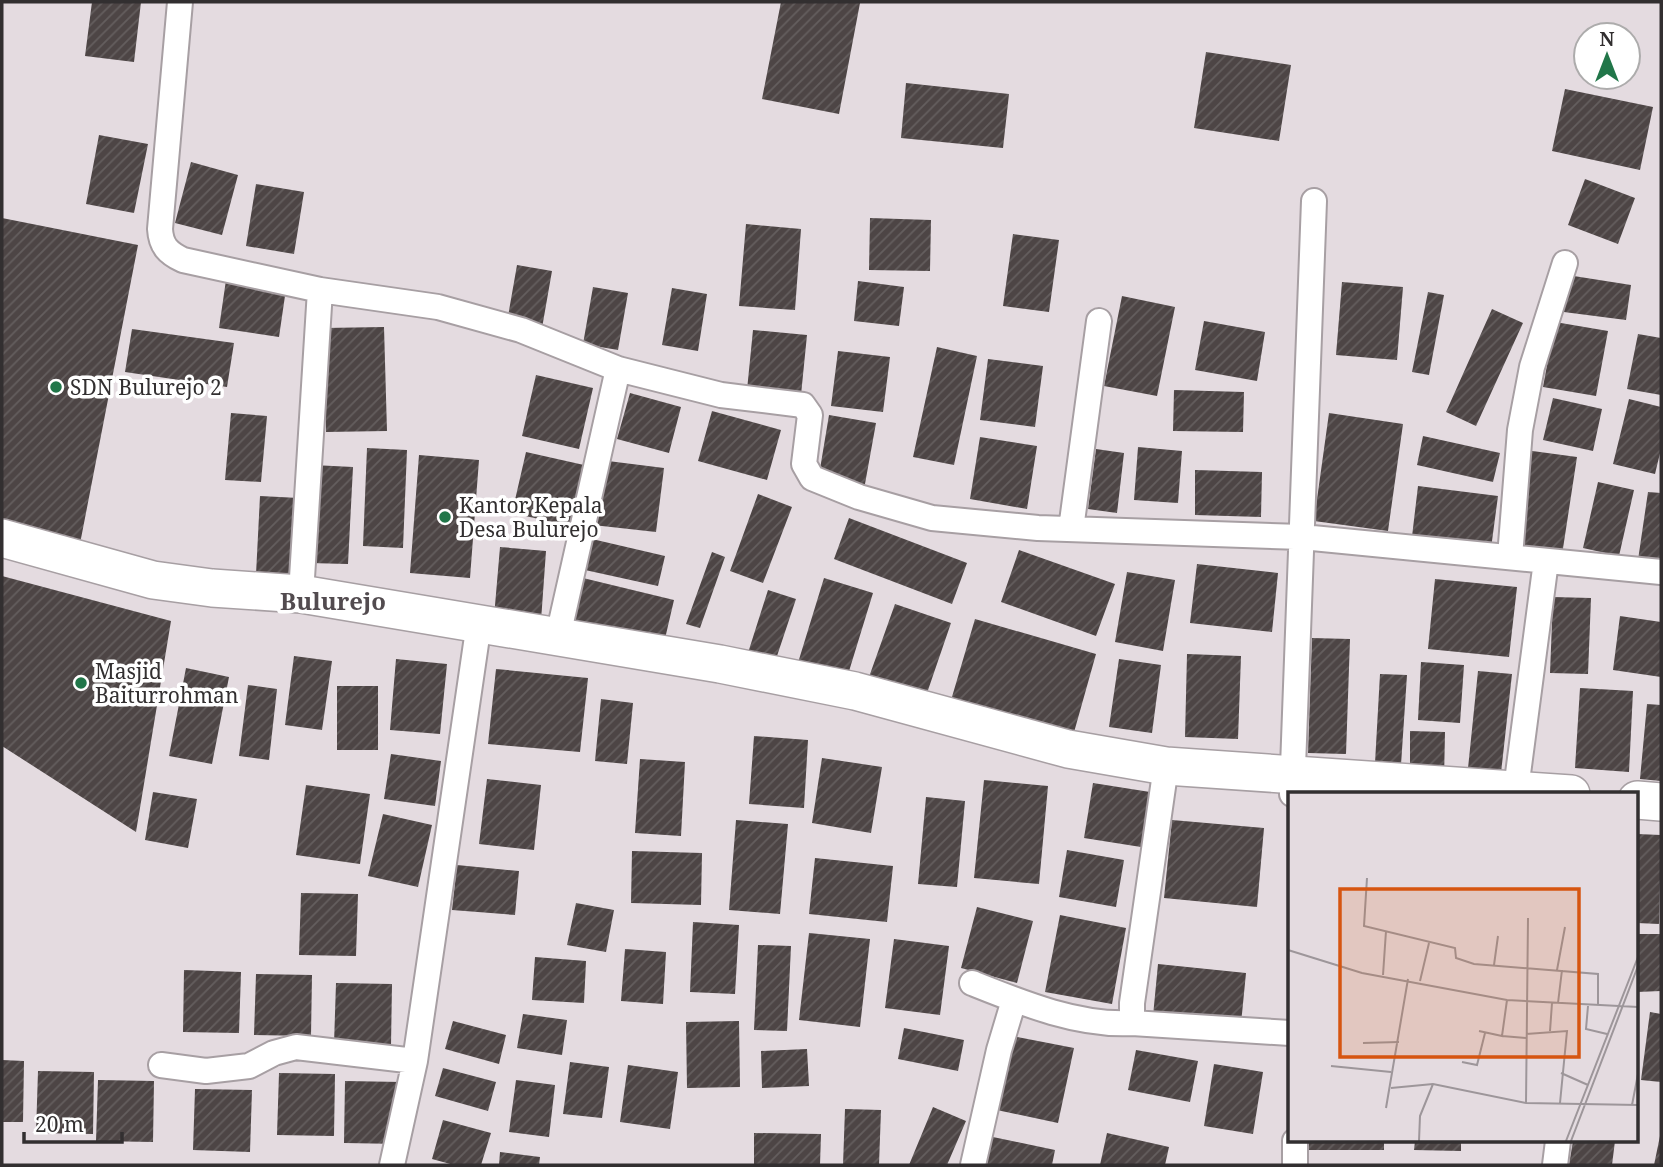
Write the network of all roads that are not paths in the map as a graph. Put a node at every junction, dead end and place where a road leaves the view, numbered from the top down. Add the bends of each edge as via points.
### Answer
1 (180, 2) edge
2 (1314, 201) dead end
3 (1565, 263) dead end
4 (320, 290) junction
5 (1098, 321) dead end
6 (618, 369) junction
7 (1070, 529) junction
8 (1302, 537) junction
9 (2, 538) edge
10 (1510, 557) junction
11 (1546, 561) junction
12 (1661, 572) edge
13 (300, 594) junction
14 (479, 624) junction
15 (558, 636) junction
16 (1166, 766) junction
17 (1292, 785) edge
18 (1516, 789) junction
19 (1479, 792) edge
20 (1549, 792) edge
21 (1638, 800) edge
22 (1661, 802) edge
23 (972, 983) dead end
24 (1014, 1000) junction
25 (1132, 1023) junction
26 (1288, 1032) edge
27 (415, 1061) junction
28 (161, 1065) dead end
29 (1295, 1142) edge
30 (1558, 1142) edge
31 (392, 1165) edge
32 (973, 1165) edge
33 (1295, 1165) edge
34 (1555, 1165) edge

1 - 4 street via 160,229 164,247 183,260
2 - 8 street
3 - 10 street via 1532,367 1522,418
4 - 6 street via 438,307 521,330
4 - 13 street
5 - 7 street
6 - 7 street via 721,395 803,405 810,415 807,472 859,497 932,519
6 - 15 street
7 - 8 street
8 - 10 street
8 - 17 street
9 - 13 street via 153,580
10 - 11 street
11 - 12 street
11 - 18 street
13 - 14 street
14 - 15 street
14 - 27 street
15 - 16 street via 855,691 1068,749
16 - 17 street
16 - 25 street
17 - 19 street
18 - 19 street
18 - 20 street
21 - 22 street
23 - 24 street
24 - 25 street via 1066,1016
24 - 32 street
25 - 26 street
27 - 28 street via 296,1047 249,1066 206,1070
27 - 31 street
29 - 33 street
30 - 34 street

